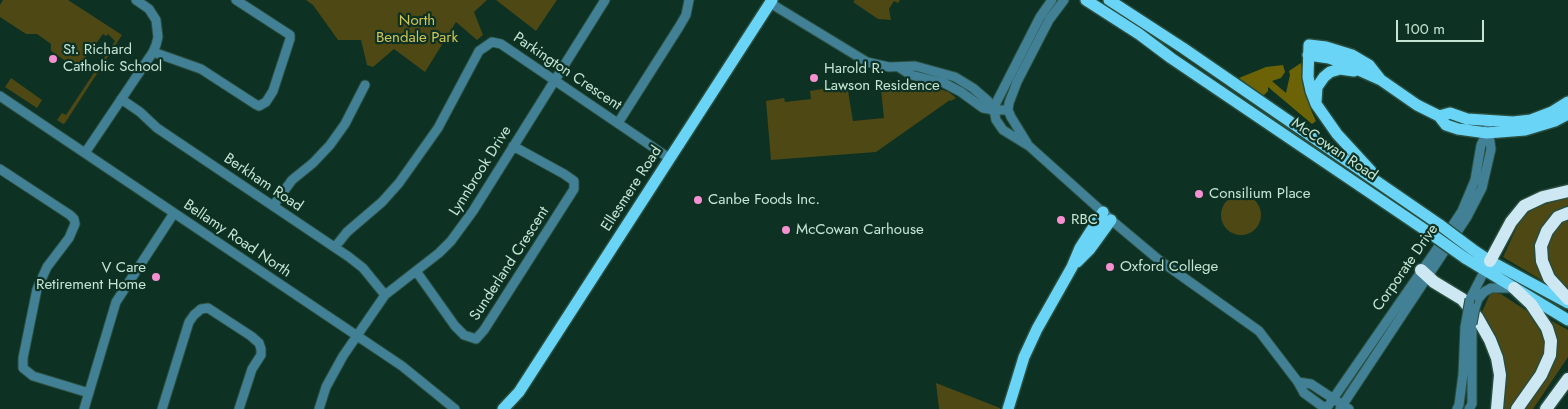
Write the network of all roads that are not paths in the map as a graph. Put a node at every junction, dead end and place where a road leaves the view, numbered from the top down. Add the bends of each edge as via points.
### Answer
1 (136, 0) edge
2 (236, 0) edge
3 (605, 0) edge
4 (689, 0) edge
5 (1052, 0) edge
6 (1064, 0) edge
7 (1086, 0) edge
8 (1110, 0) edge
9 (771, 1) edge
10 (1039, 29) junction
11 (1309, 50) junction
12 (153, 52) junction
13 (1359, 71) junction
14 (1015, 76) junction
15 (554, 80) junction
16 (1381, 80) junction
17 (365, 85) dead end
18 (0, 96) edge
19 (121, 99) junction
20 (1568, 102) edge
21 (1316, 104) junction
22 (994, 110) junction
23 (1008, 110) junction
24 (1568, 114) edge
25 (1439, 116) junction
26 (1489, 121) junction
27 (618, 124) junction
28 (1487, 133) junction
29 (513, 146) junction
30 (1029, 146) junction
31 (85, 153) junction
32 (669, 158) junction
33 (0, 169) edge
34 (1385, 185) junction
35 (1568, 191) edge
36 (273, 206) junction
37 (1568, 212) edge
38 (174, 213) junction
39 (1107, 216) junction
40 (335, 247) junction
41 (1468, 253) junction
42 (1487, 266) junction
43 (416, 271) junction
44 (1424, 273) junction
45 (1514, 288) junction
46 (385, 295) junction
47 (1568, 299) edge
48 (1568, 303) edge
49 (1568, 320) edge
50 (1468, 326) junction
51 (1376, 334) junction
52 (356, 335) junction
53 (1386, 341) junction
54 (1568, 373) edge
55 (1298, 382) junction
56 (1565, 383) edge
57 (89, 393) junction
58 (517, 394) junction
59 (1332, 398) junction
60 (1344, 408) edge
61 (84, 409) edge
62 (162, 409) edge
63 (239, 409) edge
64 (319, 409) edge
65 (456, 409) edge
66 (503, 409) edge
67 (514, 409) edge
68 (1008, 409) edge
69 (1326, 409) edge
70 (1457, 409) edge
71 (1469, 409) edge
72 (1497, 409) edge
73 (1518, 409) edge
74 (1546, 409) edge

1 - 12 street via 156,20 158,37
2 - 12 street via 290,36 273,91 260,106 201,69
3 - 15 street, Lynnbrook Drive
4 - 27 street via 683,21
5 - 10 street
6 - 10 street
7 - 41 main road, McCowan Road, bridge via 1434,236
8 - 34 main road, McCowan Road
9 - 22 street via 867,62 900,68 911,75 944,83 983,108
9 - 32 main road, Ellesmere Road
10 - 14 street
11 - 13 main road
11 - 16 main road via 1326,47 1352,55 1369,65
11 - 21 main road via 1308,82
12 - 19 street
13 - 16 main road
13 - 21 main road via 1330,72 1317,87
14 - 22 street
14 - 23 street
15 - 27 street, Parkington Crescent
15 - 29 street, Lynnbrook Drive
15 - 40 street, Parkington Crescent via 501,44 494,42 483,47 438,128 404,176
16 - 25 main road
17 - 36 street via 330,145 292,180
18 - 31 street, Bellamy Road North
19 - 31 street
19 - 36 street, Berkham Road via 157,128
20 - 26 main road via 1531,120
21 - 34 main road via 1337,134
22 - 23 street
22 - 30 street via 1003,130
23 - 30 street
24 - 28 main road via 1525,130
25 - 26 main road via 1450,113 1466,119
25 - 28 main road via 1446,125
26 - 28 street, Corporate Drive
27 - 32 street, Parkington Crescent
28 - 44 street, Corporate Drive via 1491,149 1482,188 1467,217
29 - 43 street, Lynnbrook Drive via 456,234
29 - 43 street, Sunderland Crescent via 570,178 574,181 574,189 476,339 455,326
30 - 39 street
31 - 38 street, Bellamy Road North
32 - 58 main road, Ellesmere Road
33 - 57 street via 70,215 75,224 37,289 23,358 24,368 33,376
34 - 41 main road, McCowan Road, bridge via 1440,225
35 - 42 highway via 1524,206 1511,222
36 - 40 street, Berkham Road
37 - 47 highway via 1558,217 1541,246 1542,261 1549,278
38 - 52 street, Bellamy Road North
38 - 57 street via 116,302
39 - 55 street via 1181,278 1259,331
39 - 68 main road via 1090,249 1072,267 1046,310 1028,348
40 - 46 street, Berkham Road via 364,268
41 - 42 main road, McCowan Road
42 - 45 main road, McCowan Road
42 - 48 main road, McCowan Road
42 - 50 street, bridge via 1470,299
43 - 46 street, Lynnbrook Drive
44 - 51 street, Corporate Drive
44 - 53 street, Corporate Drive
44 - 72 highway via 1462,300 1490,340 1500,375
45 - 49 main road, McCowan Road
45 - 50 street, bridge via 1491,288 1484,292
45 - 73 highway via 1535,310 1551,341 1550,355 1541,375
46 - 52 street, Lynnbrook Drive
50 - 70 street
50 - 71 street via 1472,404
51 - 53 street
51 - 59 street, Corporate Drive
52 - 64 street, Lynnbrook Drive via 326,387
52 - 65 street, Bellamy Road North
53 - 60 street, Corporate Drive
54 - 56 highway
55 - 59 street via 1311,384
55 - 69 street via 1304,393
56 - 74 highway
57 - 61 street
58 - 66 main road, Ellesmere Road
58 - 67 main road, Ellesmere Road
59 - 60 street
59 - 69 street, Corporate Drive
62 - 63 street via 189,322 201,309 208,308 251,336 261,349

